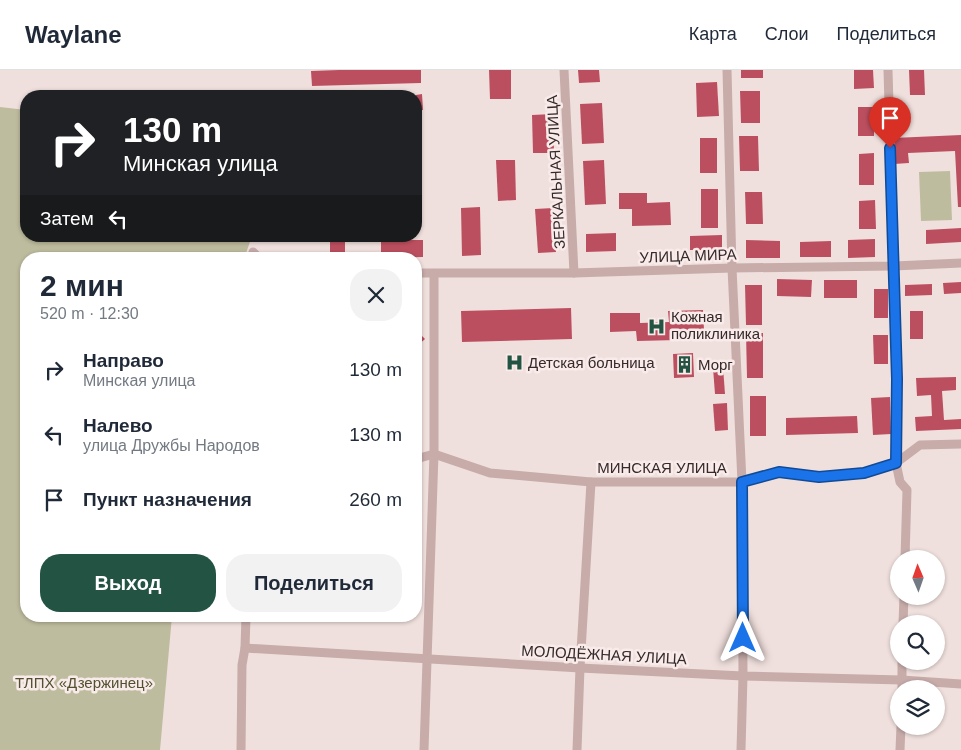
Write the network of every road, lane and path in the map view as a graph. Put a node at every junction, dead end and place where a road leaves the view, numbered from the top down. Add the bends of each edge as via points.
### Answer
1 (564, 70) edge
2 (727, 70) edge
3 (888, 70) edge
4 (961, 263) edge
5 (894, 266) junction
6 (732, 268) junction
7 (422, 273) edge
8 (574, 273) junction
9 (434, 274) junction
10 (961, 444) edge
11 (434, 454) junction
12 (422, 457) edge
13 (896, 463) junction
14 (591, 482) junction
15 (742, 482) junction
16 (905, 550) edge
17 (246, 622) edge
18 (245, 648) junction
19 (426, 660) junction
20 (580, 668) junction
21 (743, 676) junction
22 (890, 683) edge
23 (945, 684) edge
24 (961, 684) edge
25 (900, 735) edge
26 (241, 750) edge
27 (424, 750) edge
28 (577, 750) edge
29 (741, 750) edge
30 (900, 750) edge

1 - 8 street, ЗЕРКАЛЬНАЯ УЛИЦА
2 - 6 street
3 - 5 street
4 - 5 street, УЛИЦА МИРА
5 - 6 street, УЛИЦА МИРА
5 - 13 street
6 - 8 street, УЛИЦА МИРА
6 - 15 street
7 - 9 street, УЛИЦА МИРА
8 - 9 street, УЛИЦА МИРА
9 - 11 street
10 - 13 street, МИНСКАЯ УЛИЦА via 920,444
11 - 12 street
11 - 14 street, МИНСКАЯ УЛИЦА via 490,473
11 - 19 street
13 - 15 street, МИНСКАЯ УЛИЦА via 864,473 819,477 779,472
13 - 16 street via 900,482 907,490
14 - 15 street, МИНСКАЯ УЛИЦА
14 - 20 street
15 - 21 street
17 - 18 street
18 - 19 street, МОЛОДЁЖНАЯ УЛИЦА
18 - 26 street
19 - 20 street, МОЛОДЁЖНАЯ УЛИЦА
19 - 27 street
20 - 21 street, МОЛОДЁЖНАЯ УЛИЦА
20 - 28 street
21 - 22 street, МОЛОДЁЖНАЯ УЛИЦА
21 - 29 street
23 - 24 street, МОЛОДЁЖНАЯ УЛИЦА
25 - 30 street

